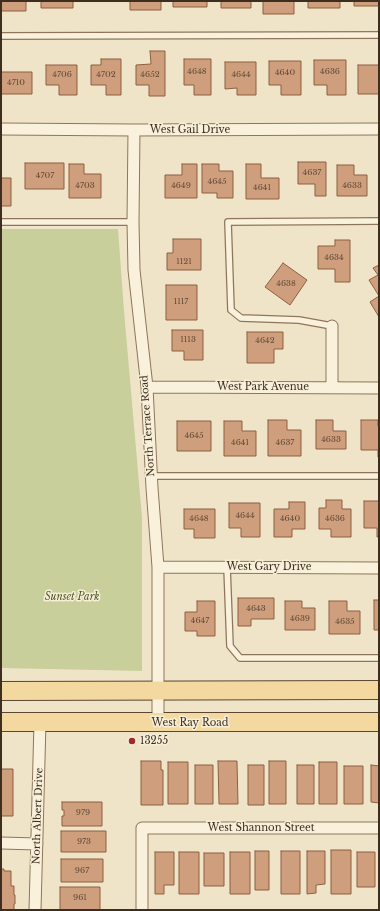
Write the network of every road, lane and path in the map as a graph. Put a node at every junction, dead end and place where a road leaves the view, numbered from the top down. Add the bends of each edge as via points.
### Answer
1 (379, 35) edge
2 (1, 36) edge
3 (1, 128) edge
4 (379, 129) edge
5 (134, 130) junction
6 (379, 221) edge
7 (1, 222) edge
8 (133, 222) junction
9 (332, 326) joint
10 (147, 387) junction
11 (332, 387) junction
12 (379, 388) edge
13 (152, 476) junction
14 (379, 476) edge
15 (158, 567) junction
16 (227, 567) junction
17 (379, 568) edge
18 (379, 658) edge
19 (158, 690) junction
20 (379, 690) edge
21 (1, 691) edge
22 (1, 722) edge
23 (40, 722) junction
24 (379, 722) edge
25 (158, 723) junction
26 (379, 828) edge
27 (1, 843) edge
28 (37, 844) junction
29 (35, 910) edge
30 (142, 910) edge

1 - 2 lane
3 - 5 street, West Gail Drive
4 - 5 street, West Gail Drive
5 - 8 street, North Terrace Road
6 - 9 lane via 228,222 231,310 241,318 299,320
7 - 8 lane
8 - 10 street, North Terrace Road via 134,270
9 - 11 street
10 - 11 street, West Park Avenue
10 - 13 street, North Terrace Road
11 - 12 street, West Park Avenue
13 - 14 lane
13 - 15 street, North Terrace Road
15 - 16 street, West Gary Drive
15 - 19 street, North Terrace Road
16 - 17 street, West Gary Drive
16 - 18 lane via 230,646 240,658
19 - 20 main road
19 - 21 main road
19 - 25 street, North Terrace Road
22 - 23 main road, West Ray Road
23 - 25 main road, West Ray Road
23 - 28 street, North Albert Drive
24 - 25 main road, West Ray Road
26 - 30 street, West Shannon Street via 142,828
27 - 28 street
28 - 29 street, North Albert Drive

